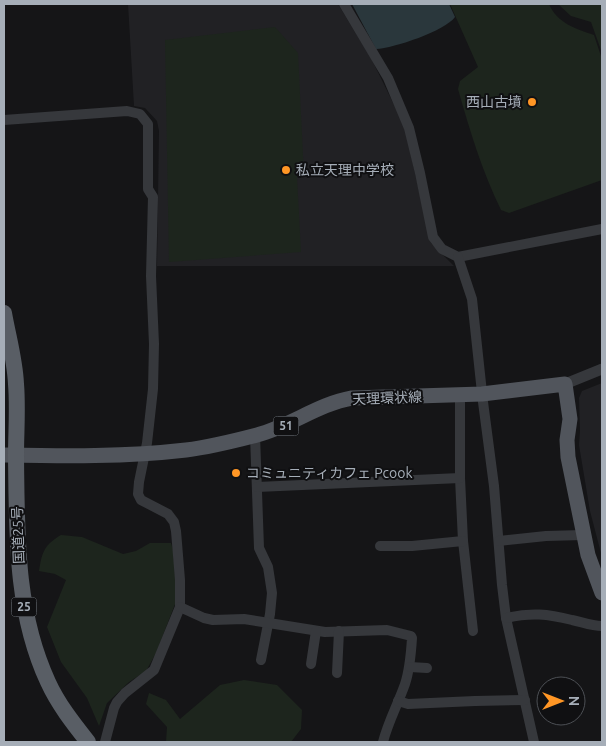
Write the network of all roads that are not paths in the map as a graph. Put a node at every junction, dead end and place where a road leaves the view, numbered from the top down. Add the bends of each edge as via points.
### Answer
1 (344, 4) edge
2 (4, 120) edge
3 (602, 229) edge
4 (458, 257) junction
5 (4, 313) edge
6 (602, 369) edge
7 (564, 384) junction
8 (482, 394) junction
9 (460, 395) junction
10 (255, 435) junction
11 (145, 452) junction
12 (10, 455) edge
13 (460, 478) junction
14 (256, 487) junction
15 (583, 535) junction
16 (499, 541) junction
17 (463, 542) junction
18 (380, 546) dead end
19 (602, 593) edge
20 (180, 608) junction
21 (506, 618) junction
22 (268, 623) junction
23 (602, 626) edge
24 (316, 631) junction
25 (339, 631) junction
26 (473, 631) dead end
27 (261, 660) dead end
28 (311, 664) dead end
29 (410, 667) junction
30 (427, 668) dead end
31 (337, 673) dead end
32 (525, 700) junction
33 (398, 701) junction
34 (88, 742) edge
35 (105, 742) edge
36 (383, 742) edge
37 (534, 742) edge

1 - 4 street via 388,78 409,128 433,237 442,249
2 - 11 street via 127,111 140,114 148,124 148,189 153,197 151,276 154,344 153,390
3 - 4 street
4 - 8 street via 472,299
5 - 12 highway, 国道25号 / 25 via 17,385
6 - 7 street
7 - 8 main road, 天理環状線 / 51
7 - 15 main road via 570,419 567,448
8 - 9 main road, 天理環状線 / 51
8 - 16 street
9 - 10 main road, 天理環状線 / 51 via 341,400 289,424
9 - 13 street
10 - 11 main road, 天理環状線 / 51 via 187,450
10 - 14 street
11 - 12 main road, 天理環状線 / 51
11 - 20 street via 138,494 141,500 168,514 174,522
12 - 34 highway, 国道25号 / 25 via 25,615 49,683
13 - 14 street
13 - 17 street
14 - 22 street via 259,548 268,568 272,593
15 - 16 street
15 - 19 main road
16 - 21 street
17 - 18 street
17 - 26 street
20 - 22 street via 213,620 244,619
20 - 35 street via 154,670 117,702
21 - 23 street via 534,613
21 - 32 street
22 - 24 street
22 - 27 street
24 - 25 street
24 - 28 street
25 - 29 street via 387,630 411,636
25 - 31 street
29 - 30 street
29 - 33 street
32 - 33 street via 408,704
32 - 37 street
33 - 36 street

